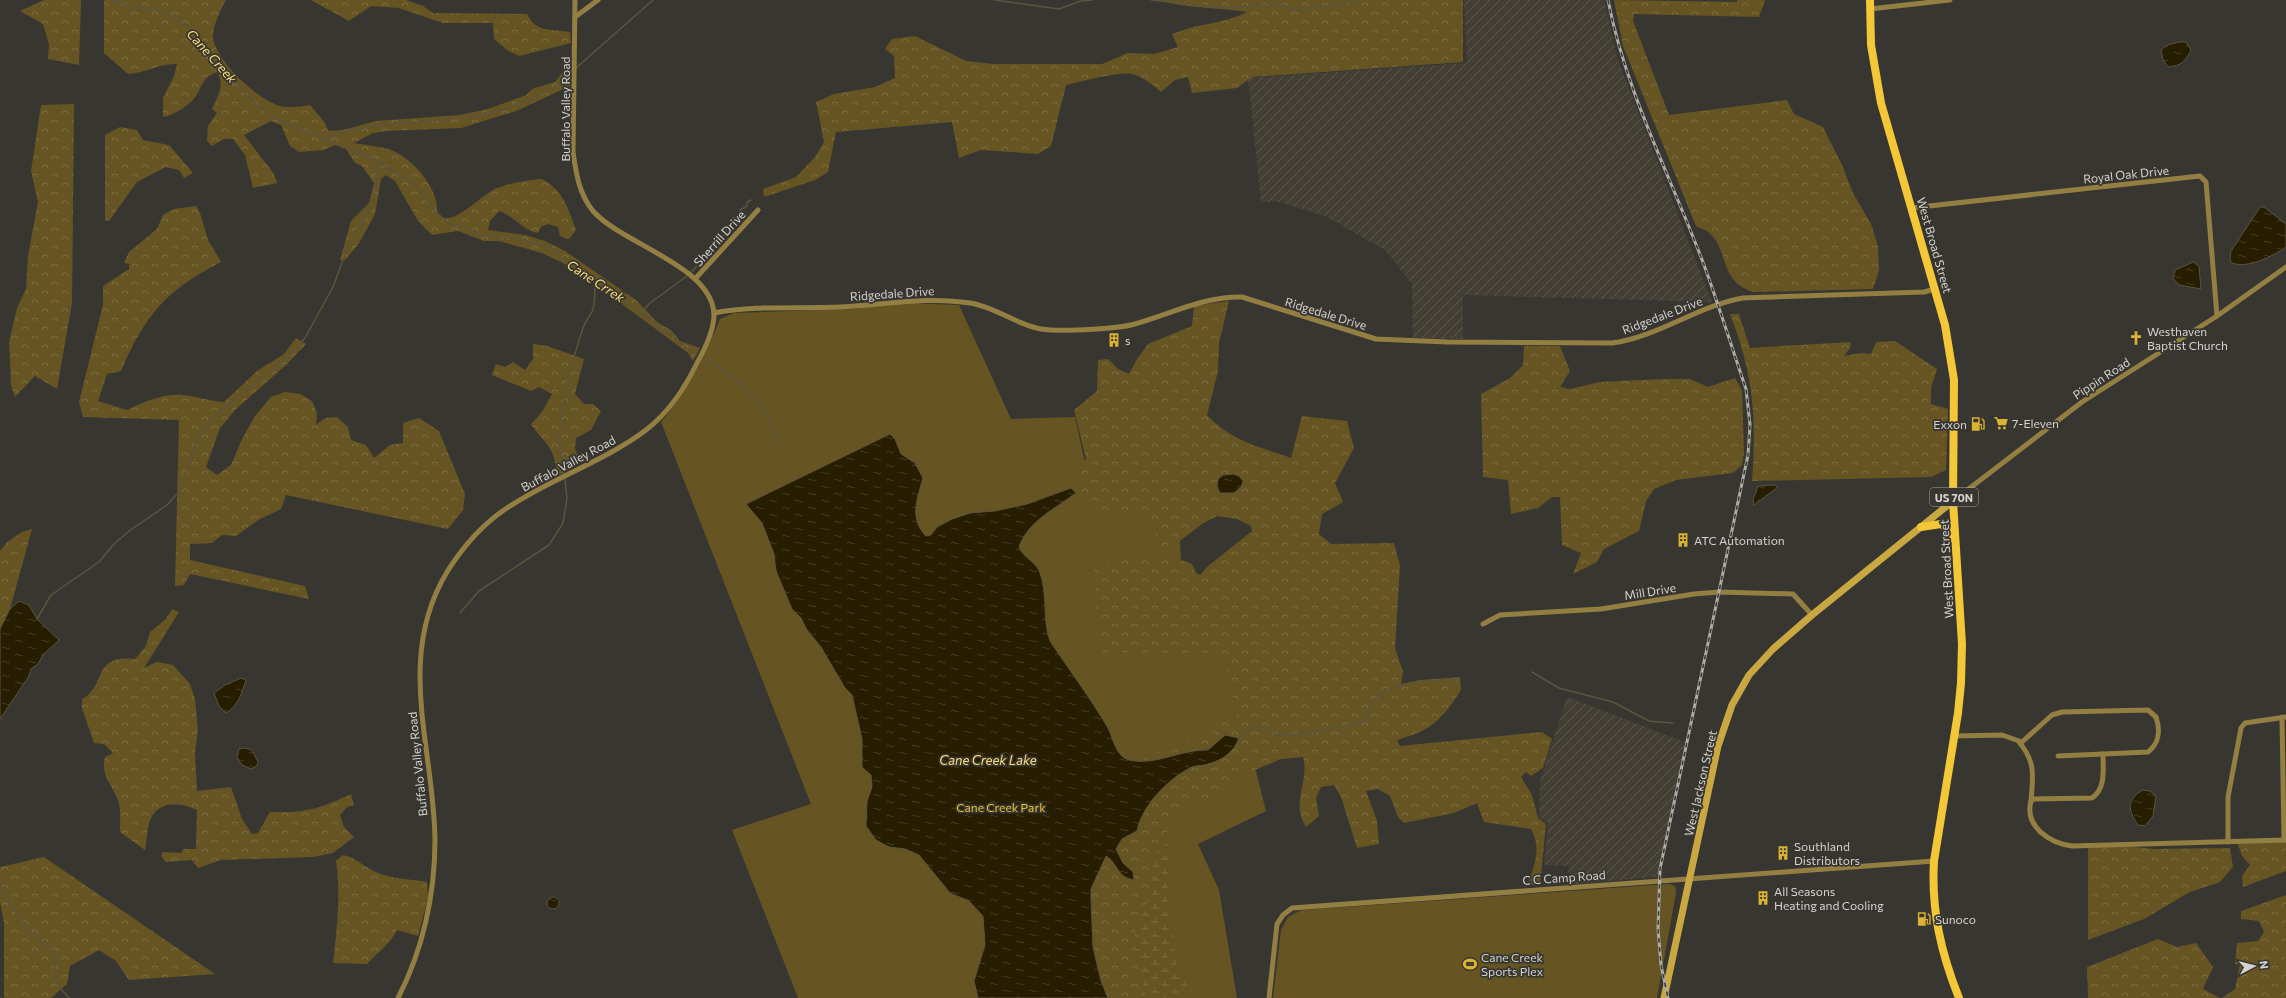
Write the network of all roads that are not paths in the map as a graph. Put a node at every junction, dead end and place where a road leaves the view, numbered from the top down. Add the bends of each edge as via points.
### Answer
1 (575, 0) edge
2 (598, 0) edge
3 (1870, 0) edge
4 (1950, 0) edge
5 (1870, 9) junction
6 (575, 17) junction
7 (1911, 208) junction
8 (758, 210) dead end
9 (2286, 267) edge
10 (695, 279) junction
11 (1935, 289) junction
12 (714, 313) junction
13 (2217, 316) junction
14 (1953, 501) junction
15 (1921, 527) junction
16 (1956, 544) junction
17 (1812, 615) junction
18 (1483, 624) dead end
19 (2284, 717) edge
20 (1954, 736) junction
21 (2019, 742) junction
22 (2103, 754) junction
23 (2058, 756) dead end
24 (2031, 801) junction
25 (2285, 840) edge
26 (2228, 842) junction
27 (1934, 861) junction
28 (1690, 880) junction
29 (398, 998) edge
30 (1269, 998) edge
31 (1664, 998) edge
32 (1959, 998) edge

1 - 6 street, Buffalo Valley Road
2 - 6 street
3 - 5 main road, West Broad Street / US 70N
4 - 5 street
5 - 7 main road, West Broad Street / US 70N via 1874,68 1888,129
6 - 10 street, Buffalo Valley Road via 573,152 582,194 592,210 615,231 677,265
7 - 11 main road, West Broad Street / US 70N
7 - 13 street, Royal Oak Drive via 2200,176 2206,182
8 - 10 street, Sherrill Drive
9 - 13 street, Pippin Road
10 - 12 street, Buffalo Valley Road via 705,292
11 - 12 street, Ridgedale Drive via 1924,292 1743,298 1717,304 1636,337 1612,342 1447,342 1376,339 1242,298 1226,297 1189,305 1132,325 1049,330 972,303 949,300 915,300 841,307 735,309
11 - 14 main road, West Broad Street / US 70N via 1945,325 1954,380
12 - 29 street, Buffalo Valley Road via 712,330 705,350 692,373 670,406 648,428 596,461 502,511 469,542 442,582 426,620 419,663 420,697 435,841 432,878 427,916 418,948
13 - 14 street, Pippin Road via 2082,402
14 - 15 street, West Jackson Street
14 - 16 main road, West Broad Street / US 70N
15 - 16 main road via 1941,524 1951,532
15 - 17 street, West Jackson Street
16 - 20 main road, West Broad Street / US 70N via 1962,644 1961,683
17 - 18 street, Mill Drive via 1793,594 1719,592 1601,609 1500,615
17 - 28 street, West Jackson Street via 1773,649 1750,675 1732,705 1718,746
19 - 25 street
19 - 26 street via 2245,723 2241,728 2228,797
20 - 21 street via 2002,736
20 - 27 main road, West Broad Street / US 70N
21 - 22 street via 2026,740 2052,715 2062,712 2148,710 2156,717 2159,732 2157,742 2148,752
21 - 24 street via 2028,753 2032,764
22 - 23 street
22 - 24 street via 2102,787 2099,794 2092,798
24 - 26 street via 2031,818 2036,827 2048,839 2059,844 2072,846
25 - 26 street
27 - 28 street, C C Camp Road
27 - 32 main road, West Broad Street / US 70N via 1933,904 1938,933 1947,968
28 - 30 street, C C Camp Road via 1626,882 1292,908 1282,915 1277,924
28 - 31 street, West Jackson Street

